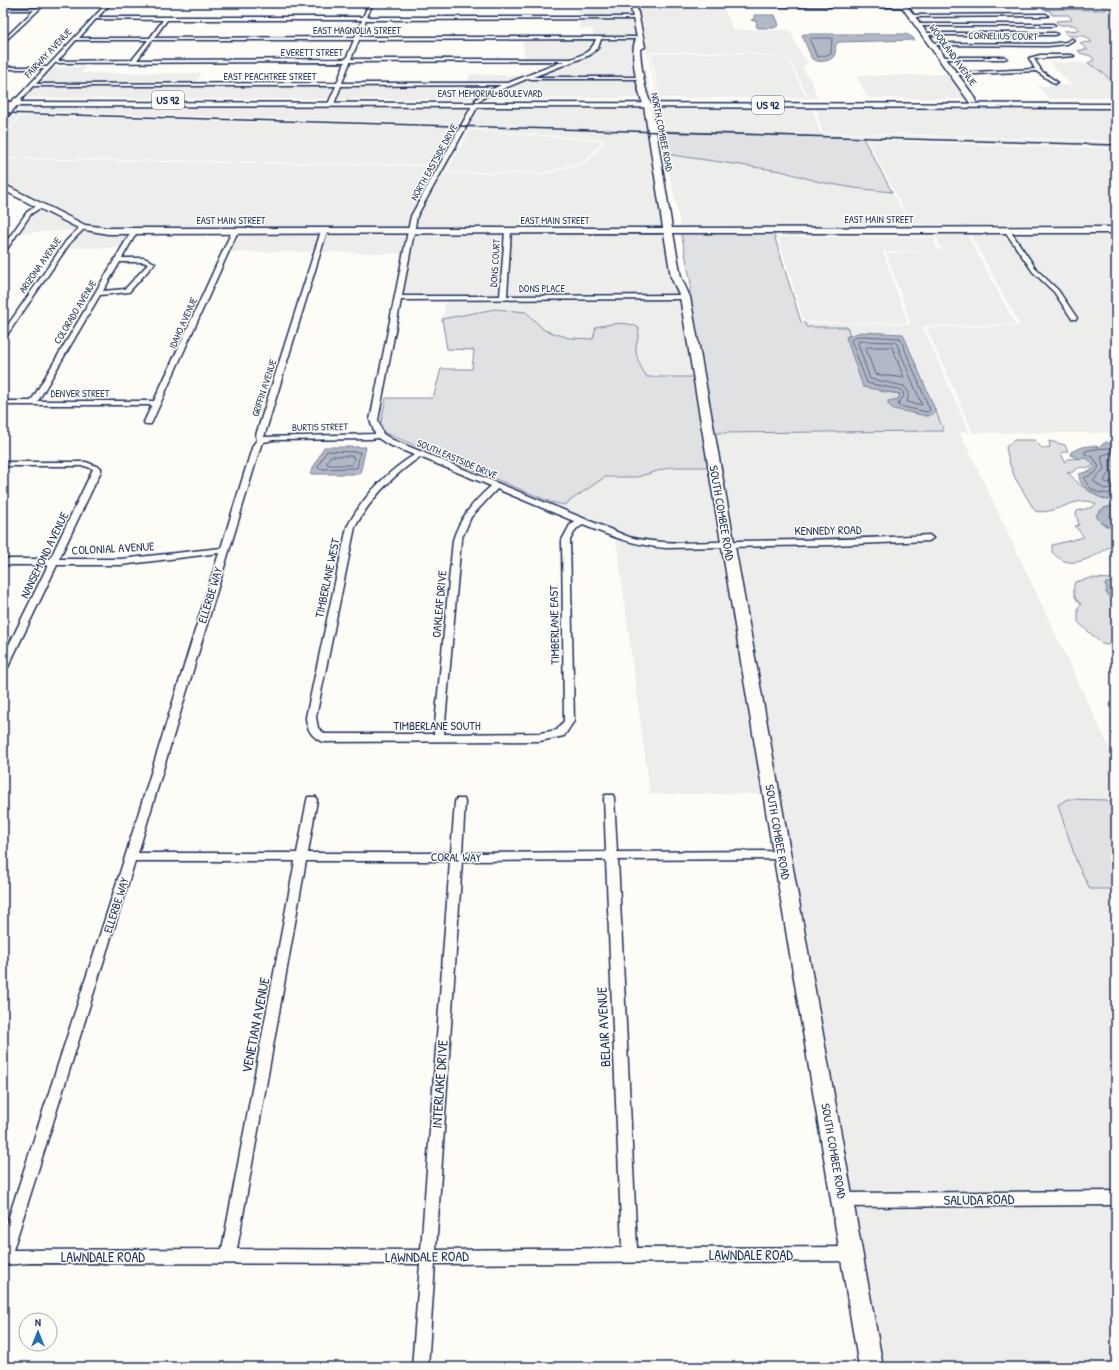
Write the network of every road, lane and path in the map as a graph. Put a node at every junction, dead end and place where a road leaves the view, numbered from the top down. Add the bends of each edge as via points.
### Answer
1 (44, 3) edge
2 (108, 3) edge
3 (371, 3) edge
4 (633, 3) edge
5 (773, 5) dead end
6 (38, 9) junction
7 (908, 9) edge
8 (1027, 9) dead end
9 (1035, 9) dead end
10 (3, 10) edge
11 (1046, 16) dead end
12 (95, 18) junction
13 (636, 18) junction
14 (166, 19) junction
15 (364, 19) junction
16 (919, 25) junction
17 (1053, 25) dead end
18 (926, 34) junction
19 (1056, 34) dead end
20 (599, 38) junction
21 (640, 38) junction
22 (74, 39) junction
23 (152, 39) junction
24 (357, 39) junction
25 (1072, 40) dead end
26 (3, 42) edge
27 (933, 44) junction
28 (644, 54) dead end
29 (1072, 56) dead end
30 (943, 58) junction
31 (1005, 58) dead end
32 (569, 60) junction
33 (134, 61) junction
34 (348, 61) junction
35 (54, 62) junction
36 (3, 68) edge
37 (48, 68) junction
38 (1037, 70) junction
39 (955, 74) junction
40 (526, 78) junction
41 (641, 78) junction
42 (1055, 83) dead end
43 (339, 84) junction
44 (508, 84) junction
45 (32, 85) junction
46 (3, 100) edge
47 (1116, 100) edge
48 (652, 101) junction
49 (860, 101) junction
50 (973, 101) junction
51 (17, 102) junction
52 (332, 102) junction
53 (477, 102) junction
54 (3, 104) edge
55 (800, 106) junction
56 (919, 106) junction
57 (1020, 106) junction
58 (1116, 106) edge
59 (3, 116) edge
60 (3, 187) edge
61 (40, 206) junction
62 (83, 227) junction
63 (673, 230) junction
64 (1008, 230) junction
65 (1116, 230) edge
66 (235, 231) junction
67 (324, 231) junction
68 (410, 231) junction
69 (508, 231) junction
70 (134, 232) junction
71 (3, 251) edge
72 (118, 260) junction
73 (98, 293) junction
74 (686, 297) junction
75 (398, 298) junction
76 (503, 298) junction
77 (1074, 318) dead end
78 (3, 337) edge
79 (33, 402) junction
80 (3, 403) edge
81 (157, 403) junction
82 (148, 422) dead end
83 (379, 435) junction
84 (262, 440) junction
85 (420, 454) junction
86 (3, 464) edge
87 (496, 486) junction
88 (583, 521) junction
89 (929, 538) dead end
90 (727, 544) junction
91 (224, 550) junction
92 (3, 562) edge
93 (54, 562) junction
94 (3, 667) edge
95 (315, 733) joint
96 (560, 733) joint
97 (439, 738) junction
98 (609, 798) dead end
99 (312, 800) dead end
100 (460, 802) dead end
101 (782, 855) junction
102 (610, 856) junction
103 (131, 857) junction
104 (301, 857) junction
105 (456, 857) junction
106 (1116, 1198) edge
107 (843, 1200) junction
108 (851, 1254) junction
109 (630, 1255) junction
110 (228, 1257) junction
111 (427, 1257) junction
112 (3, 1258) edge
113 (420, 1367) edge
114 (871, 1367) edge

1 - 6 street
2 - 12 street, FAIRWAY AVENUE
3 - 15 street
4 - 13 main road, NORTH COMBEE ROAD
5 - 7 street
6 - 10 street
6 - 26 street
7 - 11 street
7 - 16 main road, WOODLAND AVENUE
8 - 9 street
12 - 14 street
12 - 22 street, FAIRWAY AVENUE
13 - 15 street
13 - 21 main road, NORTH COMBEE ROAD
14 - 15 street
14 - 23 street
15 - 24 street
16 - 17 street
16 - 18 main road, WOODLAND AVENUE
18 - 19 street
18 - 27 main road, WOODLAND AVENUE
20 - 21 street, EAST MAGNOLIA STREET
20 - 24 street, EAST MAGNOLIA STREET
20 - 32 street via 592,51
21 - 28 main road, NORTH COMBEE ROAD
21 - 41 main road, NORTH COMBEE ROAD via 637,42 637,59
22 - 23 street, EAST MAGNOLIA STREET
22 - 35 street, FAIRWAY AVENUE
23 - 24 street, EAST MAGNOLIA STREET
23 - 33 street
24 - 34 street
25 - 27 street, CORNELIUS COURT via 1048,45
27 - 30 main road, WOODLAND AVENUE
29 - 38 street via 1032,57 1030,58
30 - 31 street
30 - 39 main road, WOODLAND AVENUE
32 - 34 street, EVERETT STREET
32 - 40 street
33 - 34 street, EVERETT STREET
33 - 35 street, EVERETT STREET
34 - 43 street
35 - 37 street, FAIRWAY AVENUE
36 - 37 street
37 - 45 street, FAIRWAY AVENUE
38 - 39 street
38 - 42 street
39 - 50 main road, WOODLAND AVENUE
40 - 41 street
40 - 44 street
41 - 48 main road, NORTH COMBEE ROAD
43 - 44 street, EAST PEACHTREE STREET
43 - 45 street, EAST PEACHTREE STREET
43 - 52 street
44 - 53 street via 484,95
45 - 51 street, FAIRWAY AVENUE
46 - 51 main road, US 92
47 - 50 main road, US 92
48 - 49 main road, US 92
48 - 53 main road, EAST MEMORIAL BOULEVARD / US 92
48 - 55 main road, US 92
48 - 63 main road, NORTH COMBEE ROAD
49 - 50 main road, US 92
49 - 55 main road via 808,103
50 - 56 main road
50 - 57 main road
51 - 52 main road, US 92
51 - 54 main road, US 92
51 - 59 main road, FAIRWAY AVENUE
52 - 53 main road, EAST MEMORIAL BOULEVARD / US 92
52 - 53 main road, EAST MEMORIAL BOULEVARD / US 92
53 - 68 street, NORTH EASTSIDE DRIVE via 414,216
55 - 56 main road, US 92
56 - 57 main road, US 92
57 - 58 main road, US 92
60 - 61 main road, EAST MAIN STREET
61 - 62 main road, EAST MAIN STREET
61 - 71 street via 29,213
62 - 70 main road, EAST MAIN STREET
62 - 78 street, ARIZONA AVENUE via 68,242
63 - 64 main road, EAST MAIN STREET
63 - 69 main road, EAST MAIN STREET
63 - 74 main road, SOUTH COMBEE ROAD via 676,277
64 - 65 main road, EAST MAIN STREET
64 - 77 street via 1035,271 1056,290
66 - 67 main road, EAST MAIN STREET
66 - 70 main road, EAST MAIN STREET
66 - 81 street, IDAHO AVENUE
67 - 68 main road, EAST MAIN STREET
67 - 84 street, GRIFFIN AVENUE via 260,435
68 - 69 main road, EAST MAIN STREET
68 - 75 street
69 - 76 street, DONS COURT
70 - 72 street, COLORADO AVENUE
72 - 73 street, COLORADO AVENUE
72 - 73 street via 144,260 152,263 127,291
73 - 79 street, COLORADO AVENUE
74 - 76 street, DONS PLACE
74 - 90 main road, SOUTH COMBEE ROAD
75 - 76 street, DONS PLACE
75 - 83 street via 374,420
79 - 80 street, DENVER STREET
79 - 81 street, DENVER STREET
81 - 82 street, IDAHO AVENUE
83 - 84 street, BURTIS STREET
83 - 85 street, SOUTH EASTSIDE DRIVE
84 - 91 street, GRIFFIN AVENUE via 257,445
85 - 87 street, SOUTH EASTSIDE DRIVE
85 - 95 street, TIMBERLANE WEST via 377,486 351,527 311,717 311,726
86 - 93 street, NANSEMOND AVENUE via 86,464 97,468
87 - 88 street, SOUTH EASTSIDE DRIVE
87 - 97 street, OAKLEAF DRIVE via 469,513 461,525 457,540
88 - 90 street, SOUTH EASTSIDE DRIVE via 640,543
88 - 96 street, TIMBERLANE EAST via 573,527 566,540 569,721
89 - 90 street, KENNEDY ROAD
90 - 101 main road, SOUTH COMBEE ROAD
91 - 93 street, COLONIAL AVENUE via 121,562
91 - 103 street, ELLERBE WAY
92 - 93 street, COLONIAL AVENUE
93 - 94 street, NANSEMOND AVENUE
95 - 97 street, TIMBERLANE SOUTH via 323,738
96 - 97 street, TIMBERLANE SOUTH via 540,738
98 - 102 street, BELAIR AVENUE
99 - 104 street, VENETIAN AVENUE
100 - 105 street, INTERLAKE DRIVE
101 - 102 street, CORAL WAY
101 - 107 main road, SOUTH COMBEE ROAD
102 - 105 street, CORAL WAY
102 - 109 street, BELAIR AVENUE
103 - 104 street, CORAL WAY
103 - 112 street, ELLERBE WAY
104 - 105 street, CORAL WAY
104 - 110 street, VENETIAN AVENUE
105 - 111 street, INTERLAKE DRIVE
106 - 107 street, SALUDA ROAD
107 - 108 main road, SOUTH COMBEE ROAD
108 - 109 street, LAWNDALE ROAD
108 - 114 main road, SOUTH COMBEE ROAD
109 - 111 street, LAWNDALE ROAD
110 - 111 street, LAWNDALE ROAD
110 - 112 street, LAWNDALE ROAD
111 - 113 street, INTERLAKE DRIVE

